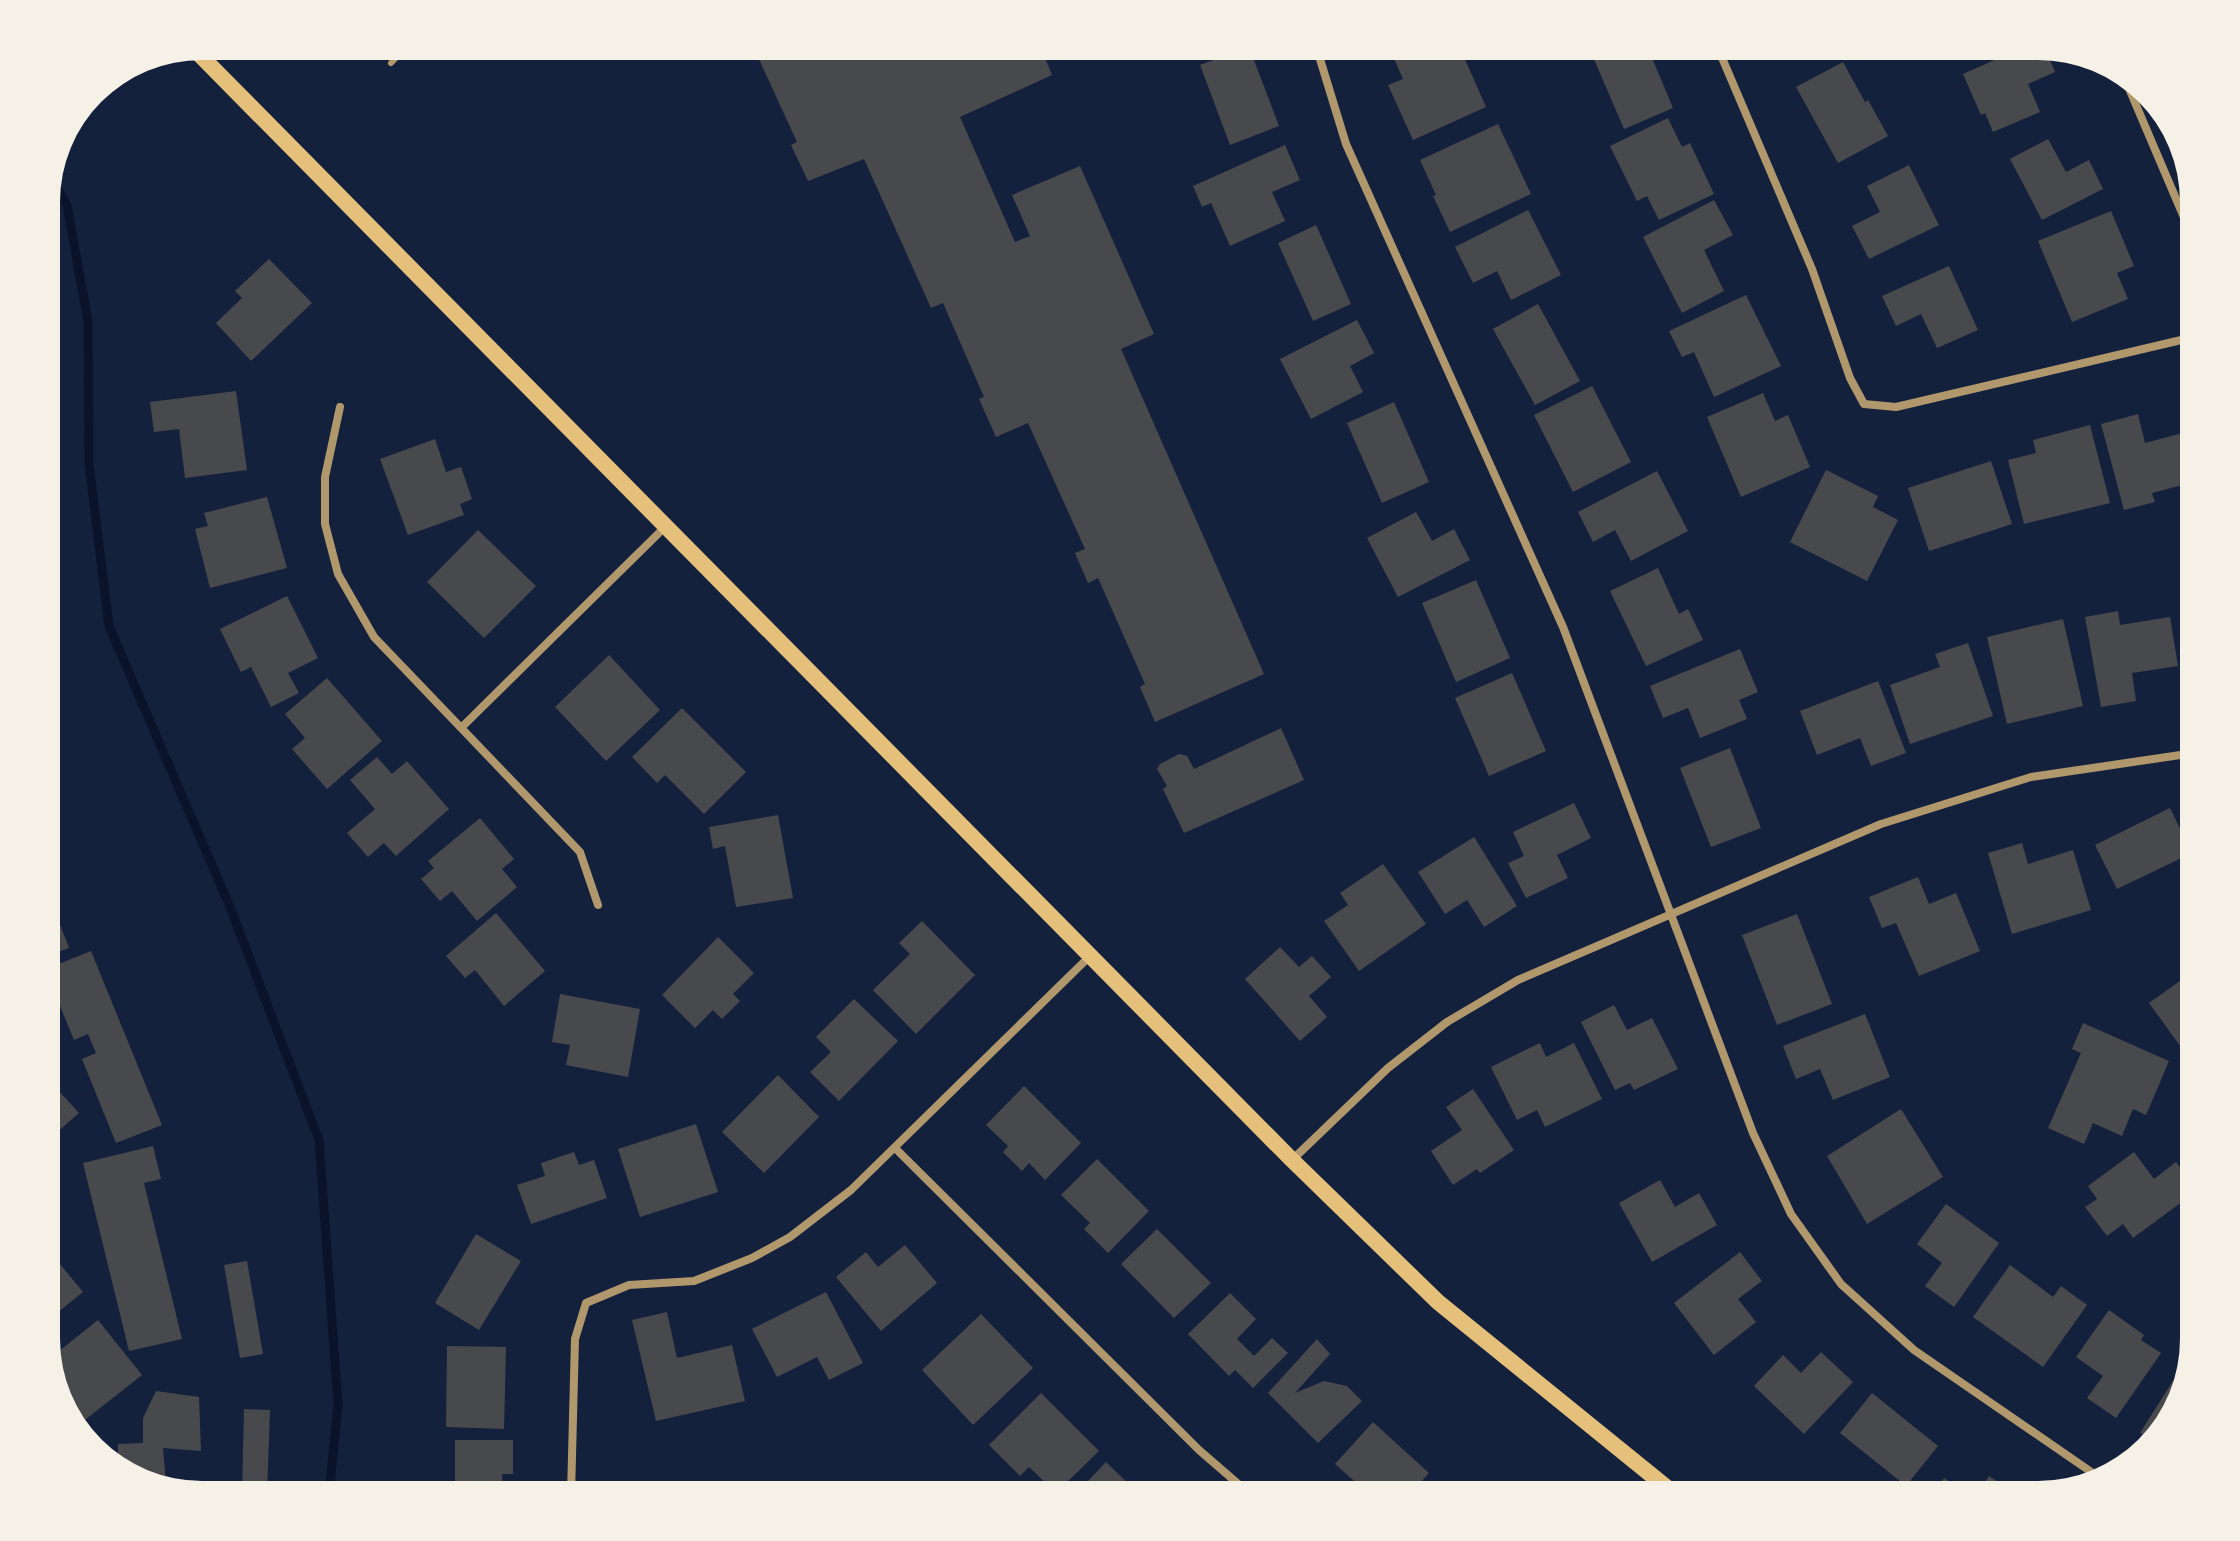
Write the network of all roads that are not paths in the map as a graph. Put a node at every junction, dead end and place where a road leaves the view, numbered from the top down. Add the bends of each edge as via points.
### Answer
1 (205, 60) edge
2 (394, 60) edge
3 (1320, 60) edge
4 (1723, 60) edge
5 (391, 63) dead end
6 (2132, 95) edge
7 (2180, 208) edge
8 (2180, 340) edge
9 (340, 407) dead end
10 (667, 526) junction
11 (461, 728) junction
12 (2180, 755) edge
13 (598, 905) dead end
14 (1670, 914) junction
15 (1089, 957) junction
16 (895, 1148) junction
17 (1292, 1160) junction
18 (2090, 1471) edge
19 (571, 1481) edge
20 (1235, 1481) edge
21 (1659, 1481) edge

1 - 10 main road
2 - 5 lane
3 - 14 street via 1346,144 1563,627
4 - 8 street via 1864,404 1896,407
6 - 7 street
9 - 11 street via 325,477 325,524 338,574 374,637
10 - 11 street
10 - 15 main road
11 - 13 street via 580,852
12 - 14 street via 2031,777 1881,824
14 - 17 street via 1518,980 1447,1022 1388,1068
14 - 18 street via 1753,1133 1791,1214 1841,1284 1914,1350
15 - 16 street
15 - 17 main road
16 - 19 street via 790,1237 752,1258 694,1281 629,1285 586,1303 575,1339
16 - 20 street
17 - 21 main road via 1438,1302

